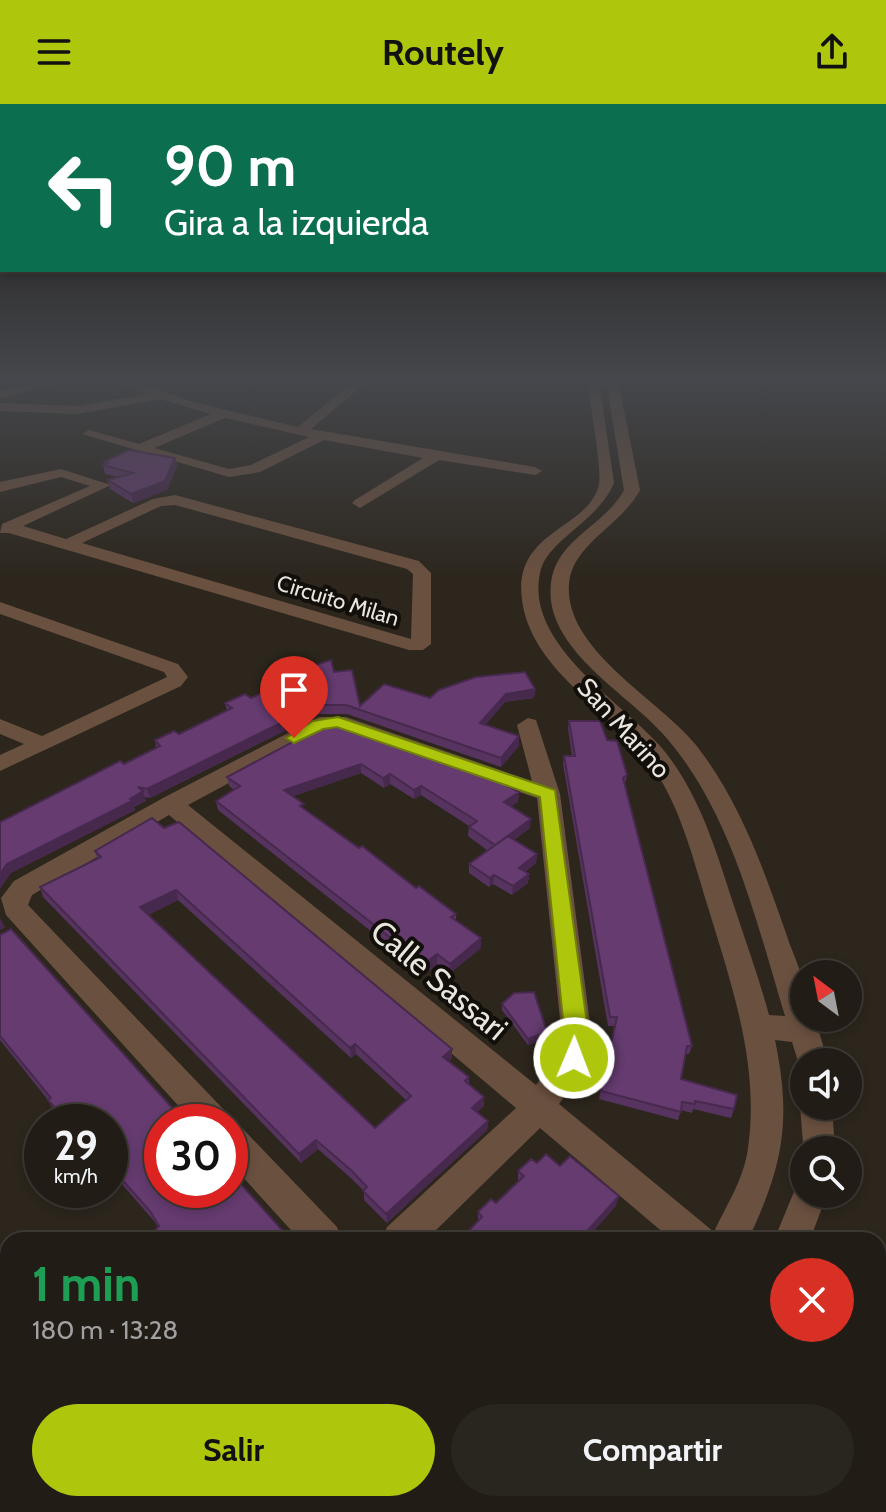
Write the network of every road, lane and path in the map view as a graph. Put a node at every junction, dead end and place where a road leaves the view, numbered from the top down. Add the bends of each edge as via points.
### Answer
1 (136, 447) edge
2 (144, 447) edge
3 (298, 447) edge
4 (386, 447) edge
5 (602, 447) edge
6 (624, 447) edge
7 (141, 448) junction
8 (437, 455) junction
9 (535, 471) dead end
10 (0, 487) edge
11 (360, 503) dead end
12 (4, 529) edge
13 (70, 543) junction
14 (0, 608) edge
15 (528, 725) dead end
16 (0, 726) edge
17 (43, 744) junction
18 (0, 764) edge
19 (548, 794) junction
20 (171, 804) junction
21 (790, 986) edge
22 (758, 1027) junction
23 (790, 1029) edge
24 (197, 1104) edge
25 (538, 1108) junction
26 (248, 1158) edge
27 (805, 1208) edge
28 (317, 1232) edge
29 (408, 1232) edge
30 (690, 1232) edge
31 (733, 1232) edge
32 (795, 1232) edge

1 - 7 street
2 - 7 street
3 - 7 street via 243,473
4 - 8 street
5 - 22 street, San Marino via 604,494 549,543 536,563 530,589 553,649 653,751 691,812
6 - 21 street, San Marino via 632,490 621,509 577,544 565,562 559,585 562,613 590,657 669,728 710,780 757,888
8 - 9 street
8 - 11 street
10 - 12 street via 61,473 104,485
12 - 13 street, Circuito Milan
13 - 13 street, Circuito Milan via 416,646 421,644 422,573 413,565 167,500
14 - 17 street via 178,677
15 - 19 street
16 - 17 street
17 - 18 street
19 - 20 street via 327,722
19 - 25 street via 577,1038 574,1058
20 - 24 street via 14,898 15,908
20 - 25 street, Calle Sassari
22 - 23 street
22 - 31 street, San Marino via 767,1111 765,1151
25 - 29 street
25 - 30 street, Calle Sassari
26 - 28 street
27 - 32 street

